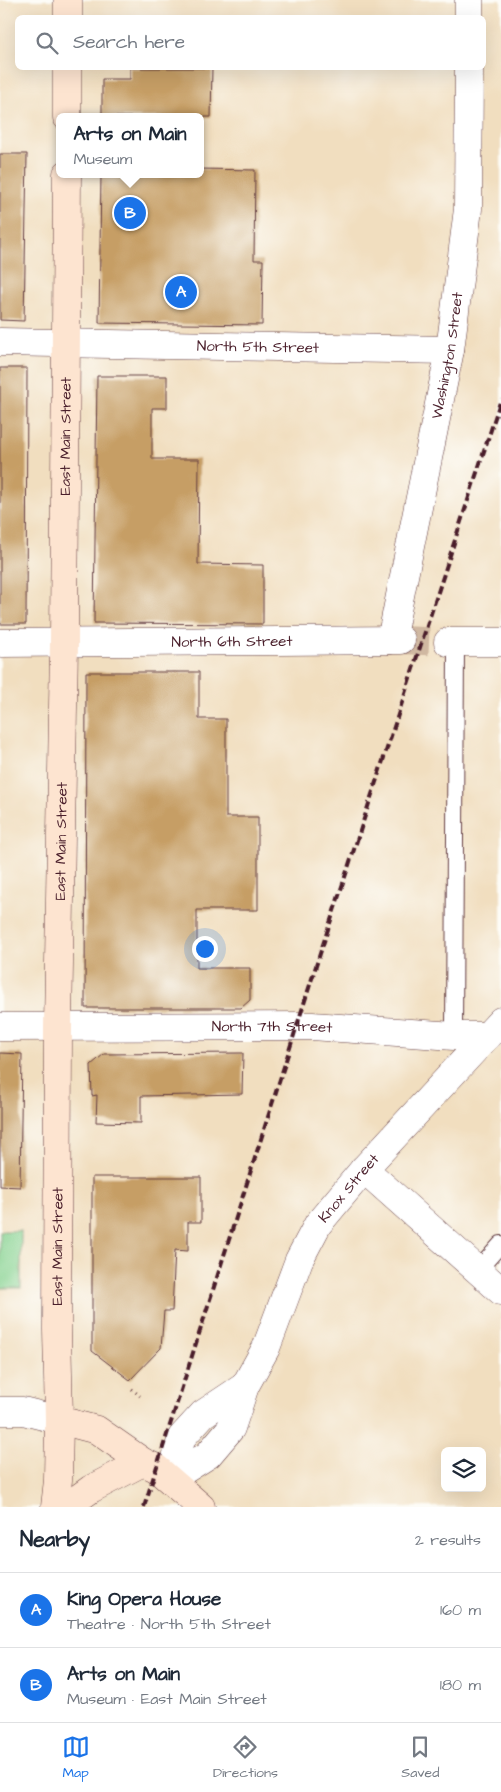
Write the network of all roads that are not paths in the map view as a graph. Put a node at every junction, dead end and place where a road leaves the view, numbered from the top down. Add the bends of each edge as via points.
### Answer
1 (68, 0) edge
2 (469, 0) edge
3 (68, 15) edge
4 (469, 15) edge
5 (67, 70) edge
6 (469, 70) edge
7 (67, 113) edge
8 (67, 178) edge
9 (0, 342) edge
10 (66, 344) junction
11 (450, 350) junction
12 (396, 640) joint
13 (0, 642) edge
14 (452, 642) joint
15 (501, 642) edge
16 (64, 643) junction
17 (0, 1027) edge
18 (58, 1028) junction
19 (494, 1028) edge
20 (454, 1036) junction
21 (364, 1169) junction
22 (501, 1244) edge
23 (478, 1270) junction
24 (501, 1291) edge
25 (0, 1411) edge
26 (59, 1420) junction
27 (143, 1462) junction
28 (170, 1480) junction
29 (55, 1507) edge
30 (66, 1507) edge
31 (200, 1507) edge

1 - 3 street
2 - 4 street
5 - 7 street
6 - 11 street, Washington Street via 468,209
8 - 10 street, East Main Street
9 - 10 street, North 5th Street
10 - 11 street, North 5th Street
10 - 16 street, East Main Street
11 - 12 street, Washington Street
12 - 16 street, North 6th Street
13 - 16 street, North 6th Street
14 - 15 street
14 - 20 lane
16 - 18 street, East Main Street
17 - 18 street, North 7th Street
18 - 20 street, North 7th Street via 312,1026
18 - 26 street, East Main Street
19 - 20 street, North 7th Street
19 - 21 street, Knox Street
21 - 23 street
21 - 28 street, Knox Street via 318,1224 300,1260 266,1348 245,1386 203,1414 182,1437
22 - 23 lane
23 - 24 street
25 - 26 street via 23,1411
26 - 27 street via 97,1430
26 - 29 street, East Main Street
27 - 28 street
27 - 30 street via 91,1489
28 - 31 street

